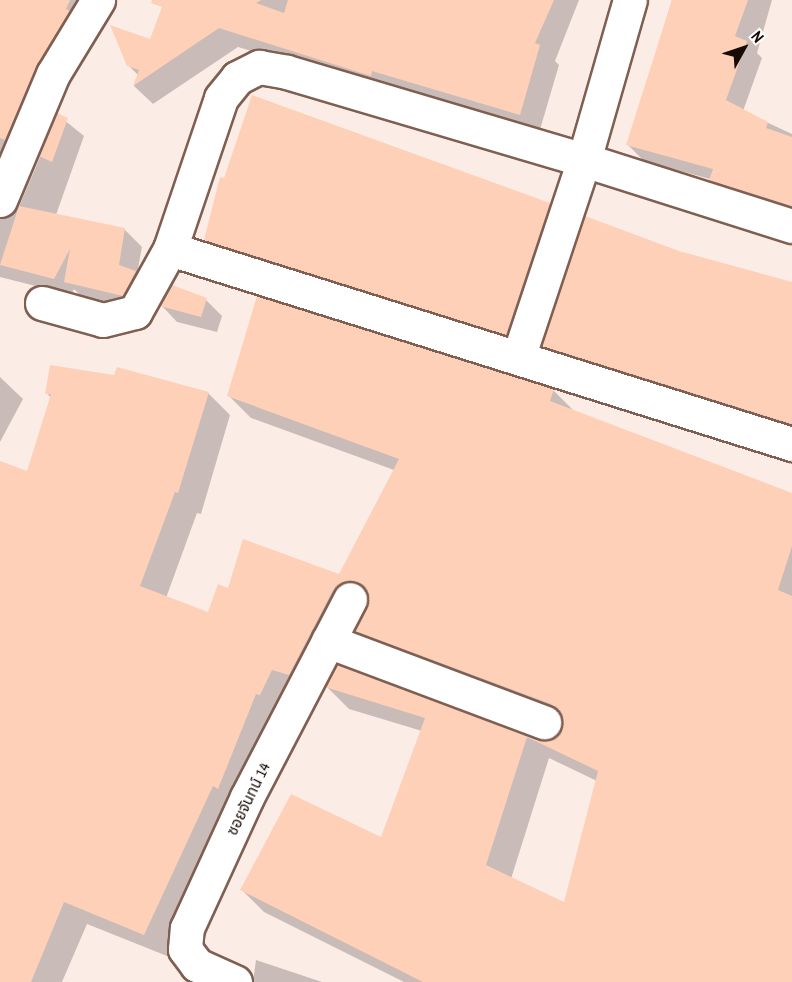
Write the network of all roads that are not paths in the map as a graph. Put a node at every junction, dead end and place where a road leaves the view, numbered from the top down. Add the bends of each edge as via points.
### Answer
1 (98, 0) edge
2 (630, 0) edge
3 (584, 160) junction
4 (0, 200) edge
5 (792, 225) edge
6 (170, 249) junction
7 (42, 303) dead end
8 (519, 355) junction
9 (792, 444) edge
10 (350, 599) dead end
11 (328, 641) junction
12 (544, 722) dead end
13 (233, 982) edge

1 - 4 street via 53,74
2 - 3 street
3 - 5 street
3 - 6 street via 259,67 237,78 221,98
3 - 8 street
6 - 7 street via 135,312 103,320
6 - 8 street
8 - 9 street
10 - 11 street, ซอยจันทน์ 14
11 - 12 street
11 - 13 street, ซอยจันทน์ 14 via 247,797 187,928 185,949 196,965

